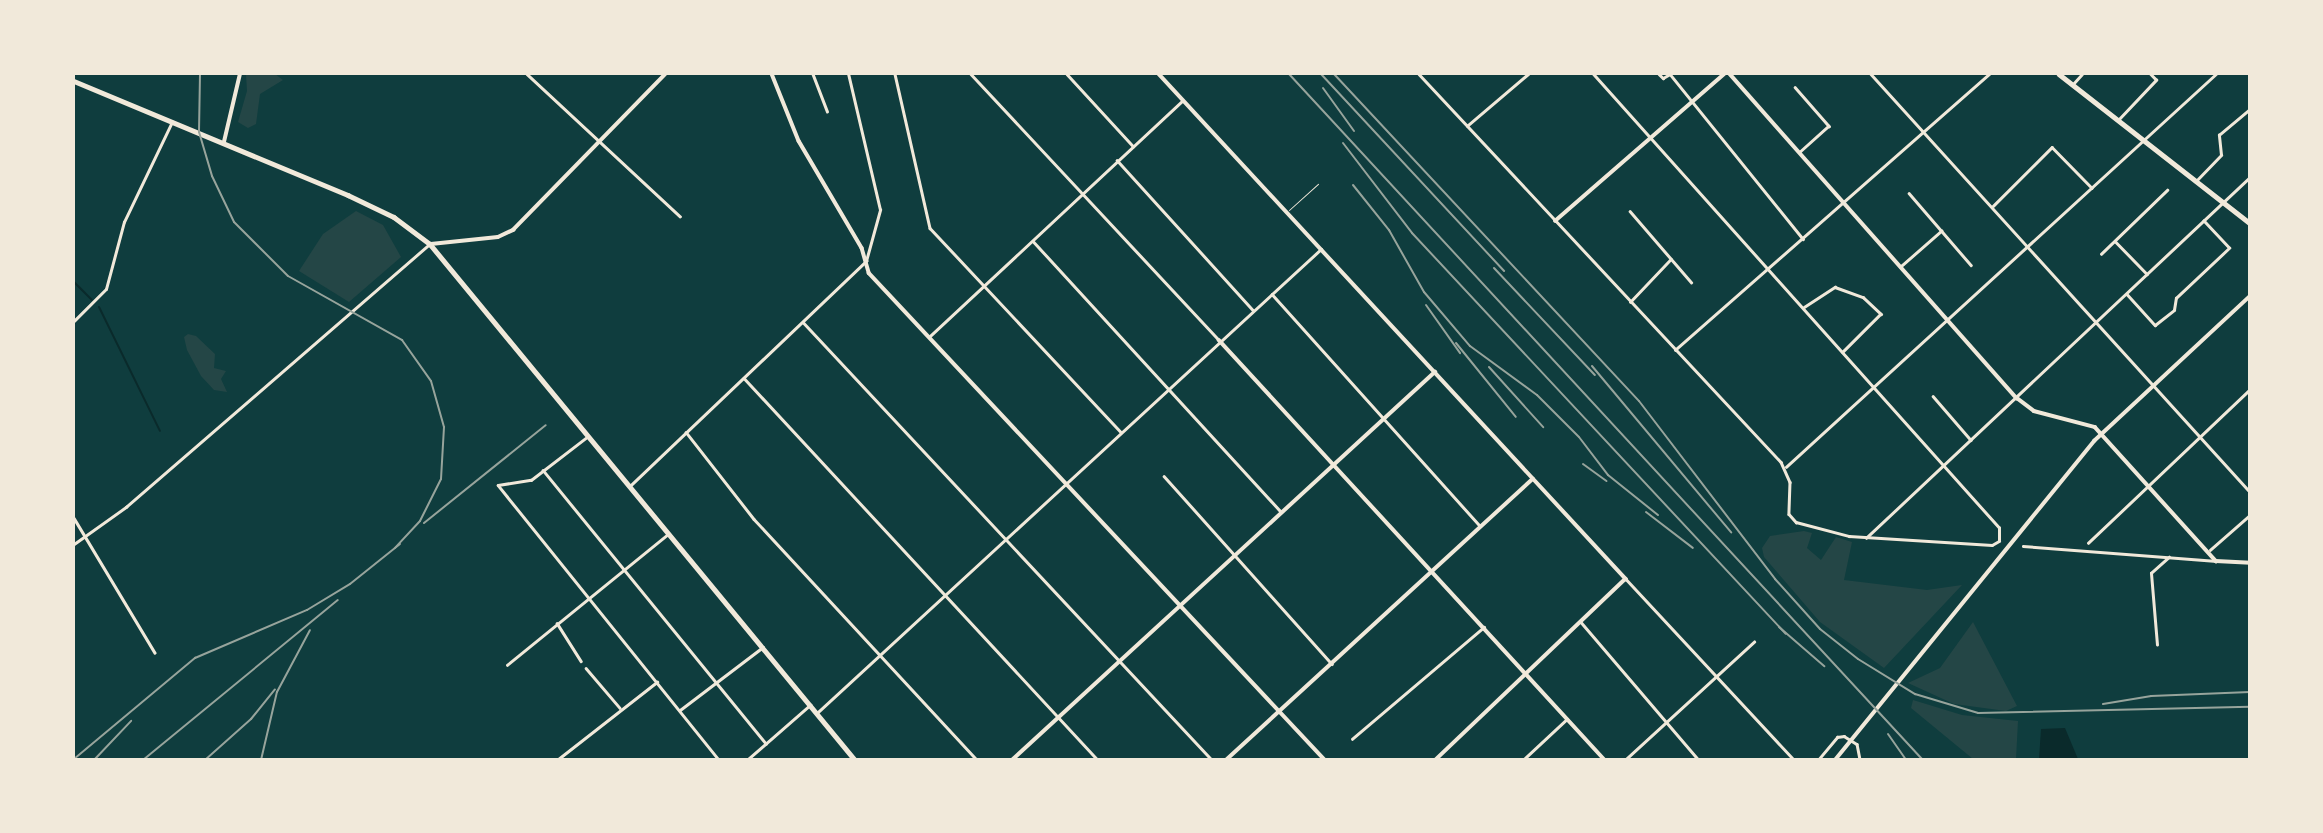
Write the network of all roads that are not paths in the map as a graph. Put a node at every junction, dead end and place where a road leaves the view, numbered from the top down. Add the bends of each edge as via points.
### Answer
1 (240, 74) edge
2 (527, 74) edge
3 (665, 74) edge
4 (772, 74) edge
5 (813, 74) edge
6 (848, 74) edge
7 (895, 74) edge
8 (971, 74) edge
9 (1067, 74) edge
10 (1159, 74) edge
11 (1419, 74) edge
12 (1528, 74) edge
13 (1592, 74) edge
14 (1659, 74) edge
15 (1724, 74) edge
16 (1730, 74) edge
17 (1871, 74) edge
18 (1989, 74) edge
19 (2059, 74) edge
20 (2082, 74) edge
21 (2150, 74) edge
22 (2204, 74) edge
23 (2216, 74) edge
24 (2209, 80) junction
25 (74, 81) edge
26 (2073, 84) junction
27 (1795, 87) dead end
28 (1183, 100) junction
29 (1690, 102) junction
30 (2249, 109) edge
31 (827, 111) dead end
32 (2119, 119) junction
33 (172, 122) junction
34 (1829, 126) junction
35 (1467, 127) junction
36 (1833, 131) dead end
37 (1925, 133) junction
38 (1650, 139) junction
39 (2145, 140) junction
40 (224, 142) junction
41 (599, 143) junction
42 (1134, 146) junction
43 (1800, 152) junction
44 (1117, 160) junction
45 (2249, 177) edge
46 (2196, 181) junction
47 (1318, 184) dead end
48 (2092, 188) junction
49 (2167, 190) dead end
50 (1083, 193) junction
51 (1909, 194) dead end
52 (1844, 202) junction
53 (2223, 203) junction
54 (1993, 206) junction
55 (1630, 211) dead end
56 (1287, 212) junction
57 (680, 216) dead end
58 (1555, 221) junction
59 (2204, 221) junction
60 (2249, 222) edge
61 (1941, 231) junction
62 (1803, 239) junction
63 (2115, 240) junction
64 (1033, 241) junction
65 (430, 244) junction
66 (2030, 248) junction
67 (1321, 249) junction
68 (2101, 254) dead end
69 (1671, 259) junction
70 (866, 261) junction
71 (1971, 265) dead end
72 (1900, 267) junction
73 (1766, 270) junction
74 (2147, 274) junction
75 (1691, 282) dead end
76 (985, 286) junction
77 (1272, 294) junction
78 (2127, 294) junction
79 (2249, 296) edge
80 (1630, 302) junction
81 (1804, 307) junction
82 (1253, 310) junction
83 (74, 321) edge
84 (803, 322) junction
85 (1949, 322) junction
86 (2095, 323) junction
87 (929, 337) junction
88 (1219, 340) junction
89 (1675, 350) junction
90 (1843, 352) junction
91 (1435, 372) junction
92 (744, 379) junction
93 (2151, 385) junction
94 (1169, 388) junction
95 (1874, 388) junction
96 (2249, 389) edge
97 (1933, 396) dead end
98 (2017, 398) junction
99 (1385, 419) junction
100 (686, 432) junction
101 (1122, 432) junction
102 (2102, 432) junction
103 (589, 436) junction
104 (2197, 436) junction
105 (1971, 440) junction
106 (1332, 465) junction
107 (1786, 467) junction
108 (1943, 467) junction
109 (543, 470) junction
110 (1164, 476) dead end
111 (1533, 479) junction
112 (2149, 482) junction
113 (1067, 484) junction
114 (631, 486) junction
115 (2249, 492) edge
116 (1281, 512) junction
117 (2249, 515) edge
118 (74, 518) edge
119 (1481, 528) junction
120 (670, 532) junction
121 (84, 536) junction
122 (1866, 538) junction
123 (1006, 540) junction
124 (2088, 543) dead end
125 (74, 544) edge
126 (2023, 546) dead end
127 (2210, 550) junction
128 (1235, 554) junction
129 (2169, 557) junction
130 (2216, 561) junction
131 (2249, 563) edge
132 (625, 568) junction
133 (1433, 572) junction
134 (1626, 579) junction
135 (944, 597) junction
136 (589, 598) junction
137 (1180, 604) junction
138 (1581, 622) junction
139 (557, 623) junction
140 (1484, 627) junction
141 (1754, 642) dead end
142 (2157, 645) dead end
143 (763, 647) junction
144 (155, 653) dead end
145 (881, 656) junction
146 (1120, 659) junction
147 (581, 662) dead end
148 (1332, 664) junction
149 (508, 665) dead end
150 (586, 667) dead end
151 (1528, 674) junction
152 (1718, 677) junction
153 (718, 681) junction
154 (656, 682) junction
155 (810, 705) junction
156 (621, 710) junction
157 (680, 710) junction
158 (1280, 711) junction
159 (817, 713) junction
160 (1059, 716) junction
161 (1567, 719) junction
162 (1667, 721) junction
163 (1352, 739) dead end
164 (766, 743) junction
165 (557, 760) edge
166 (719, 760) edge
167 (747, 760) edge
168 (855, 760) edge
169 (977, 760) edge
170 (1012, 760) edge
171 (1098, 760) edge
172 (1212, 760) edge
173 (1226, 760) edge
174 (1325, 760) edge
175 (1436, 760) edge
176 (1523, 760) edge
177 (1605, 760) edge
178 (1625, 760) edge
179 (1699, 760) edge
180 (1794, 760) edge
181 (1818, 760) edge
182 (1835, 760) edge
183 (1860, 760) edge

1 - 40 street
2 - 41 street
3 - 41 street
4 - 70 street via 799,141
5 - 31 street
6 - 70 street via 880,210
7 - 76 street via 930,228
8 - 50 street
9 - 42 street
10 - 28 street
11 - 35 street
12 - 35 street
13 - 38 street
14 - 29 street via 1663,78 1670,74
15 - 29 street
16 - 43 street
17 - 37 street
18 - 37 street
19 - 26 main road
20 - 26 street
21 - 32 street via 2156,80
22 - 24 street
23 - 24 street
24 - 39 street
25 - 33 main road
26 - 32 main road
27 - 34 street
28 - 42 street
28 - 56 street
29 - 38 street
29 - 62 street
30 - 46 street via 2219,135 2221,155
32 - 39 main road
33 - 40 main road
33 - 83 street via 124,222 106,289 94,306
34 - 36 street
34 - 43 street
35 - 58 street
37 - 52 street
37 - 54 street
38 - 58 street
38 - 73 street
39 - 46 main road
39 - 48 street
40 - 65 main road via 386,212
41 - 57 street
41 - 65 street via 506,234
42 - 44 street
43 - 52 street
44 - 50 street
44 - 82 street
45 - 53 street
46 - 53 main road
47 - 56 lane
48 - 54 street via 2052,147
48 - 66 street
49 - 63 street
50 - 64 street
50 - 88 street
51 - 61 street
52 - 62 street
52 - 72 street
53 - 59 street
53 - 60 main road
54 - 66 street
55 - 69 street
56 - 67 street
58 - 80 street
59 - 74 street
59 - 78 street via 2229,248 2176,298 2174,310 2155,325
61 - 71 street
61 - 72 street
62 - 73 street
63 - 68 street
63 - 74 street
64 - 76 street
64 - 94 street
65 - 103 main road
65 - 121 street via 126,506
66 - 85 street
66 - 86 street
67 - 77 street
67 - 91 street
69 - 75 street
69 - 80 street
70 - 84 street
70 - 87 street via 869,273
72 - 85 street
73 - 81 street
73 - 89 street
74 - 78 street
76 - 87 street
76 - 101 street
77 - 82 street
77 - 99 street
78 - 86 street
79 - 93 street
80 - 89 street
81 - 90 street
81 - 90 street via 1835,287 1863,297 1881,314
82 - 88 street
84 - 92 street
84 - 123 street
85 - 95 street
85 - 98 street
86 - 93 street
86 - 98 street
87 - 113 street
88 - 94 street
88 - 106 street
89 - 107 street
90 - 95 street
91 - 99 street
91 - 111 street
92 - 100 street
92 - 135 street
93 - 102 street
93 - 104 street
94 - 101 street
94 - 116 street
95 - 107 street
95 - 108 street
96 - 104 street
97 - 105 street
98 - 102 street via 2034,411
98 - 105 street
99 - 106 street
99 - 119 street
100 - 114 street
100 - 145 street via 754,519
101 - 113 street
102 - 112 street
102 - 182 street
103 - 109 street
103 - 114 main road
104 - 112 street
104 - 115 street
105 - 108 street
106 - 116 street
106 - 133 street
107 - 122 street via 1789,514 1796,522
108 - 122 street
108 - 122 street via 1999,528 1999,541 1992,545
109 - 132 street
109 - 136 street via 531,480 498,485
110 - 128 street
111 - 119 street
111 - 134 street
112 - 124 street
112 - 127 street
113 - 123 street
113 - 137 street
114 - 120 main road
116 - 128 street
117 - 127 street
118 - 121 street
119 - 133 street
120 - 132 street
120 - 143 main road
121 - 125 street
121 - 144 street
123 - 135 street
123 - 146 street
126 - 129 street
127 - 130 street
128 - 137 street
128 - 148 street
129 - 130 street
129 - 142 street via 2151,573
130 - 131 street
132 - 136 street
132 - 153 street
133 - 140 street
133 - 148 street
134 - 138 street
134 - 152 street
135 - 145 street
135 - 160 street
136 - 139 street
136 - 154 street
137 - 146 street
137 - 158 street
138 - 151 street
138 - 162 street
139 - 147 street
139 - 149 street
140 - 151 street
140 - 163 street
141 - 152 street
143 - 153 street
143 - 155 main road
145 - 159 street
145 - 169 street
146 - 160 street
146 - 172 street
148 - 158 street
150 - 156 street
151 - 161 street
151 - 175 street
152 - 162 street
152 - 180 street
153 - 157 street
153 - 164 street
154 - 156 street
154 - 157 street
155 - 159 main road
155 - 164 street
156 - 165 street
157 - 166 street
158 - 173 street
158 - 174 street
159 - 168 main road
160 - 170 street
160 - 171 street
161 - 176 street
161 - 177 street
162 - 178 street
162 - 179 street
164 - 167 street
181 - 183 street via 1837,737 1844,736 1857,744

